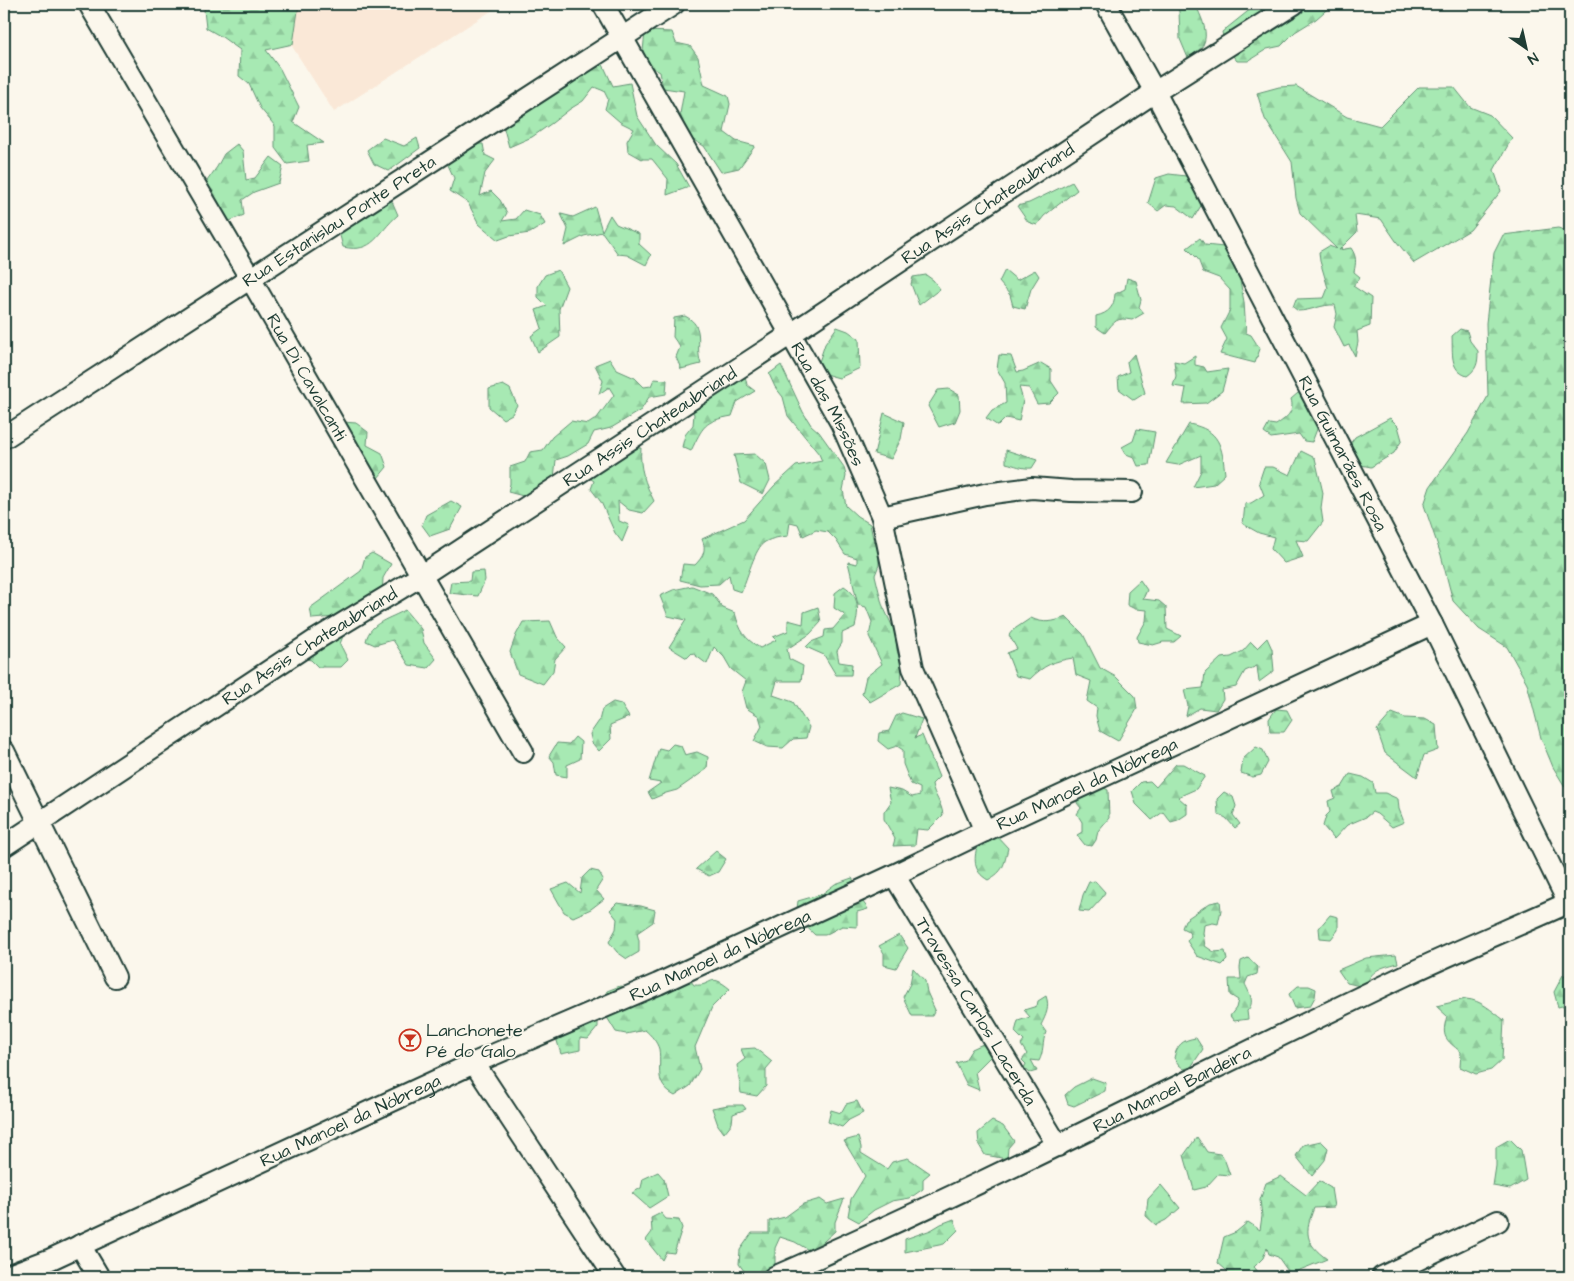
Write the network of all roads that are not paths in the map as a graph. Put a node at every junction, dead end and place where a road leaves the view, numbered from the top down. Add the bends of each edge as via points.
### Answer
1 (89, 4) edge
2 (603, 4) edge
3 (674, 4) edge
4 (1106, 4) edge
5 (1294, 4) edge
6 (622, 38) junction
7 (1155, 92) junction
8 (250, 278) junction
9 (790, 334) junction
10 (4, 438) edge
11 (1132, 492) dead end
12 (882, 517) junction
13 (421, 576) junction
14 (1432, 624) junction
15 (4, 751) edge
16 (523, 752) dead end
17 (40, 823) junction
18 (985, 831) junction
19 (4, 846) edge
20 (894, 876) junction
21 (1570, 904) edge
22 (114, 977) dead end
23 (474, 1063) junction
24 (1058, 1146) junction
25 (1498, 1221) dead end
26 (80, 1244) junction
27 (784, 1275) edge
28 (4, 1277) edge
29 (99, 1277) edge
30 (615, 1277) edge
31 (1382, 1277) edge

1 - 8 street, Rua Di Cavalcanti
2 - 6 street, Rua das Missões
3 - 6 street, Rua Estanislau Ponte Preta
4 - 7 street, Rua Guimarães Rosa
5 - 7 street, Rua Assis Chateaubriand
6 - 8 street, Rua Estanislau Ponte Preta
6 - 9 street, Rua das Missões
7 - 9 street, Rua Assis Chateaubriand
7 - 14 street, Rua Guimarães Rosa
8 - 10 street, Rua Estanislau Ponte Preta
8 - 13 street, Rua Di Cavalcanti
9 - 12 street, Rua das Missões via 841,423
9 - 13 street, Rua Assis Chateaubriand
11 - 12 street via 1032,488 985,494
12 - 18 street, Rua das Missões via 913,668
13 - 16 street, Rua Di Cavalcanti
13 - 17 street, Rua Assis Chateaubriand via 317,640
14 - 18 street, Rua Manoel da Nóbrega
14 - 21 street, Rua Guimarães Rosa
15 - 17 street
17 - 19 street, Rua Assis Chateaubriand
17 - 22 street
18 - 20 street, Rua Manoel da Nóbrega
20 - 23 street, Rua Manoel da Nóbrega via 658,984
20 - 24 street, Travessa Carlos Lacerda
21 - 24 street, Rua Manoel Bandeira via 1406,975
23 - 26 street, Rua Manoel da Nóbrega
23 - 30 street
24 - 27 street, Rua Manoel Bandeira
25 - 31 street
26 - 28 street, Rua Manoel da Nóbrega
26 - 29 street

